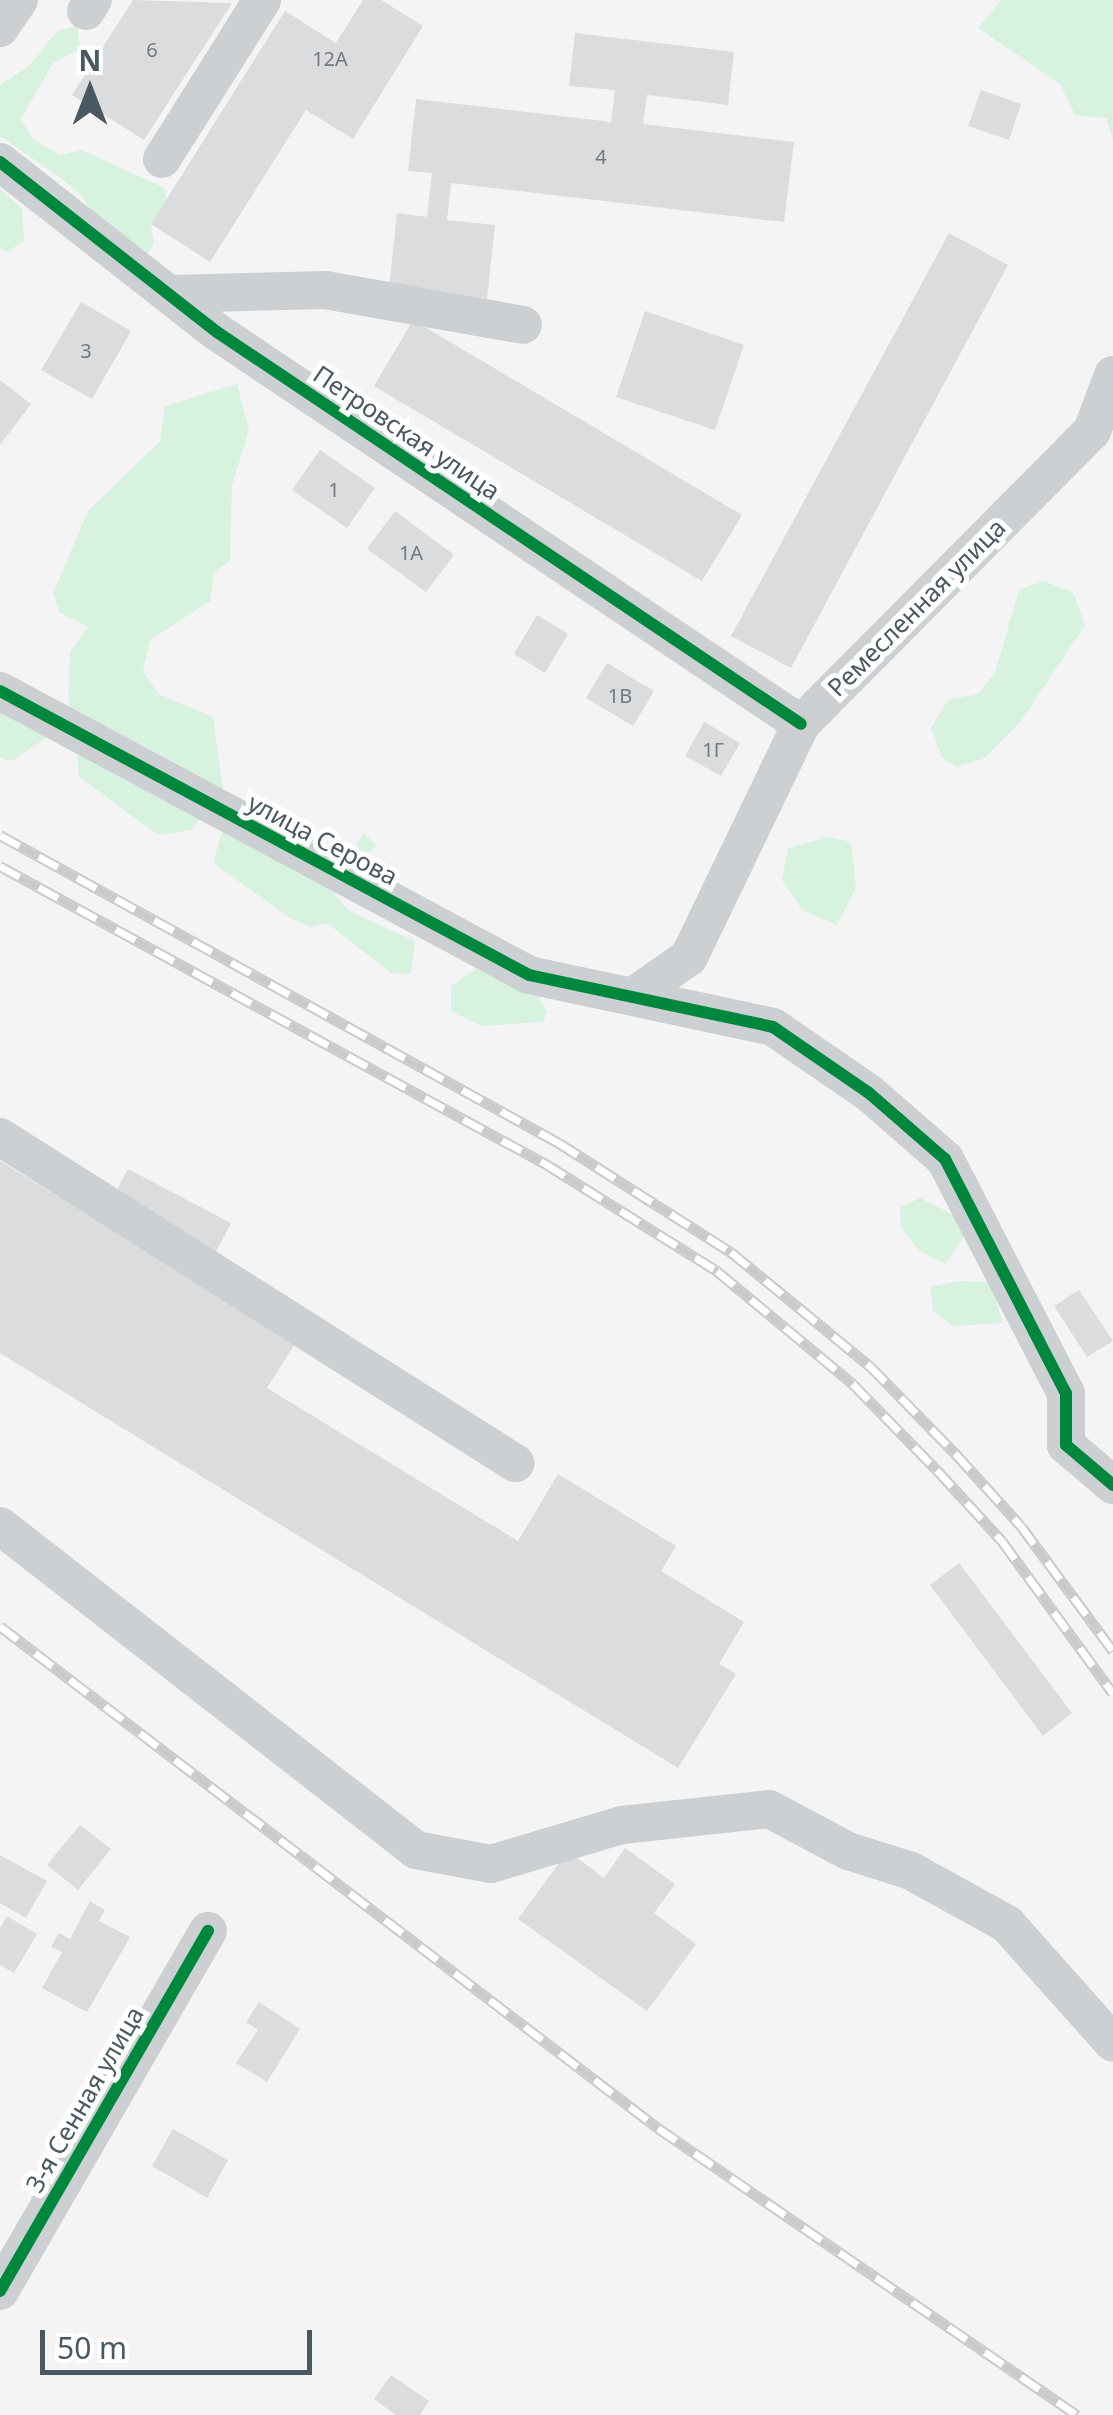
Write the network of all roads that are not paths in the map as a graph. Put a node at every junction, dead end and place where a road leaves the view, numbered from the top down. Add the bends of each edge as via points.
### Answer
1 (19, 0) edge
2 (262, 0) edge
3 (0, 28) edge
4 (162, 158) dead end
5 (0, 162) edge
6 (171, 294) junction
7 (523, 325) dead end
8 (1113, 375) edge
9 (0, 691) edge
10 (801, 724) junction
11 (635, 995) junction
12 (0, 1137) edge
13 (516, 1463) dead end
14 (1113, 1485) edge
15 (0, 1526) edge
16 (208, 1931) dead end
17 (1113, 2043) edge
18 (0, 2291) edge

1 - 3 street
2 - 4 street
5 - 6 street, Петровская улица
6 - 7 street via 325,290
6 - 10 street, Петровская улица
8 - 10 street, Ремесленная улица via 1092,431
9 - 11 street, улица Серова via 529,975
10 - 11 street, Ремесленная улица via 689,957
11 - 14 street, улица Серова via 773,1027 868,1093 944,1158 1066,1394 1066,1445
12 - 13 street
15 - 17 street via 416,1850 491,1864 622,1824 769,1809 848,1850 911,1871 1007,1924
16 - 18 street, 3-я Сенная улица

